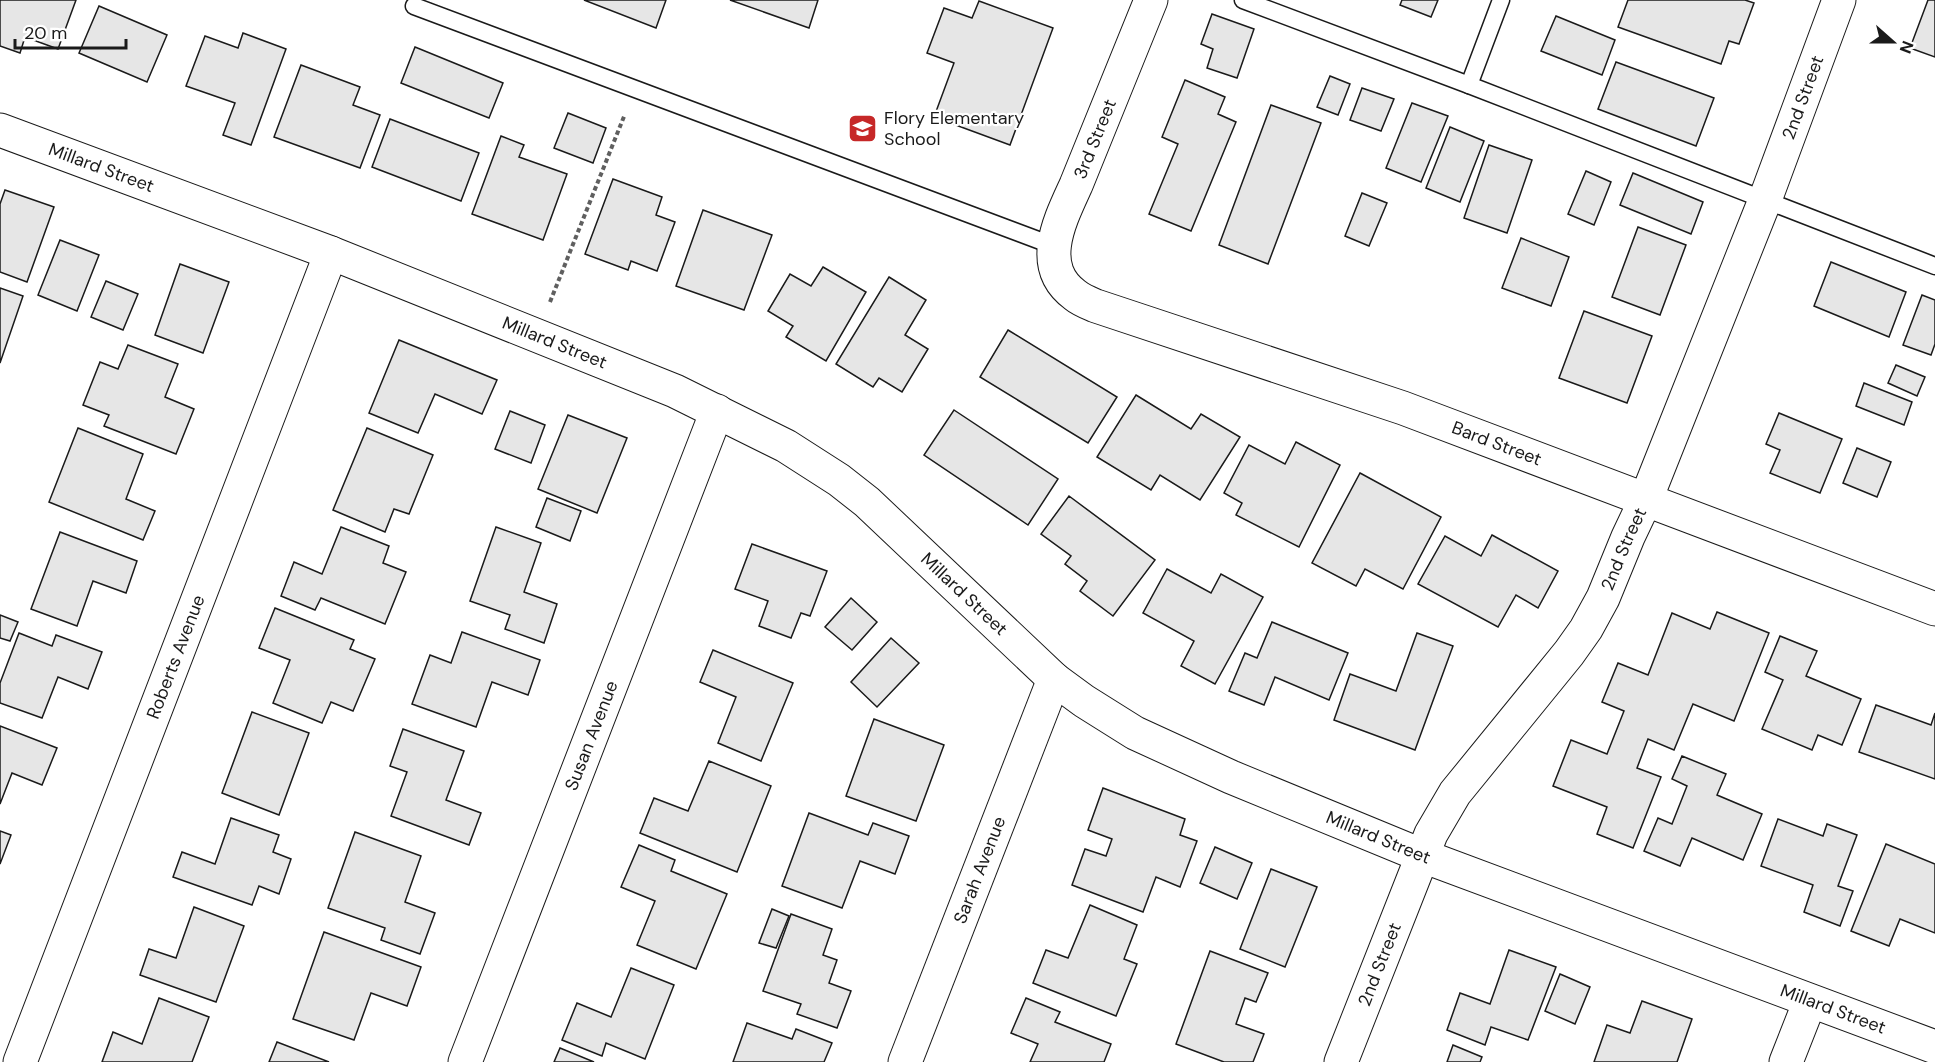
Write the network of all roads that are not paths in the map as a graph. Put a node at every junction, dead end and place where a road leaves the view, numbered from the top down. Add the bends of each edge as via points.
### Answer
1 (1151, 0) edge
2 (1243, 0) edge
3 (1502, 0) edge
4 (1839, 0) edge
5 (414, 6) dead end
6 (1469, 85) junction
7 (0, 130) edge
8 (1764, 200) junction
9 (1054, 246) junction
10 (331, 253) junction
11 (1935, 266) edge
12 (1061, 280) joint
13 (717, 411) junction
14 (1646, 499) junction
15 (1935, 609) edge
16 (1054, 679) junction
17 (1423, 856) junction
18 (1810, 1001) junction
19 (1935, 1047) edge
20 (20, 1062) edge
21 (465, 1062) edge
22 (905, 1062) edge
23 (1341, 1062) edge
24 (1786, 1062) edge

1 - 9 street, 3rd Street via 1063,213
2 - 6 lane
3 - 6 lane
4 - 8 street, 2nd Street
5 - 9 lane
6 - 8 lane
7 - 10 street, Millard Street
8 - 11 lane
8 - 14 street, 2nd Street
9 - 12 street, 3rd Street via 1053,261
10 - 13 street, Millard Street
10 - 20 street, Roberts Avenue
12 - 14 street, Bard Street via 1075,295 1096,306 1402,408
13 - 16 street, Millard Street via 786,446 867,502
13 - 21 street, Susan Avenue
14 - 15 street, Bard Street
14 - 17 street, 2nd Street via 1586,629 1455,793
16 - 17 street, Millard Street via 1135,733
16 - 22 street, Sarah Avenue
17 - 18 street, Millard Street
17 - 23 street, 2nd Street
18 - 19 street, Millard Street
18 - 24 street

